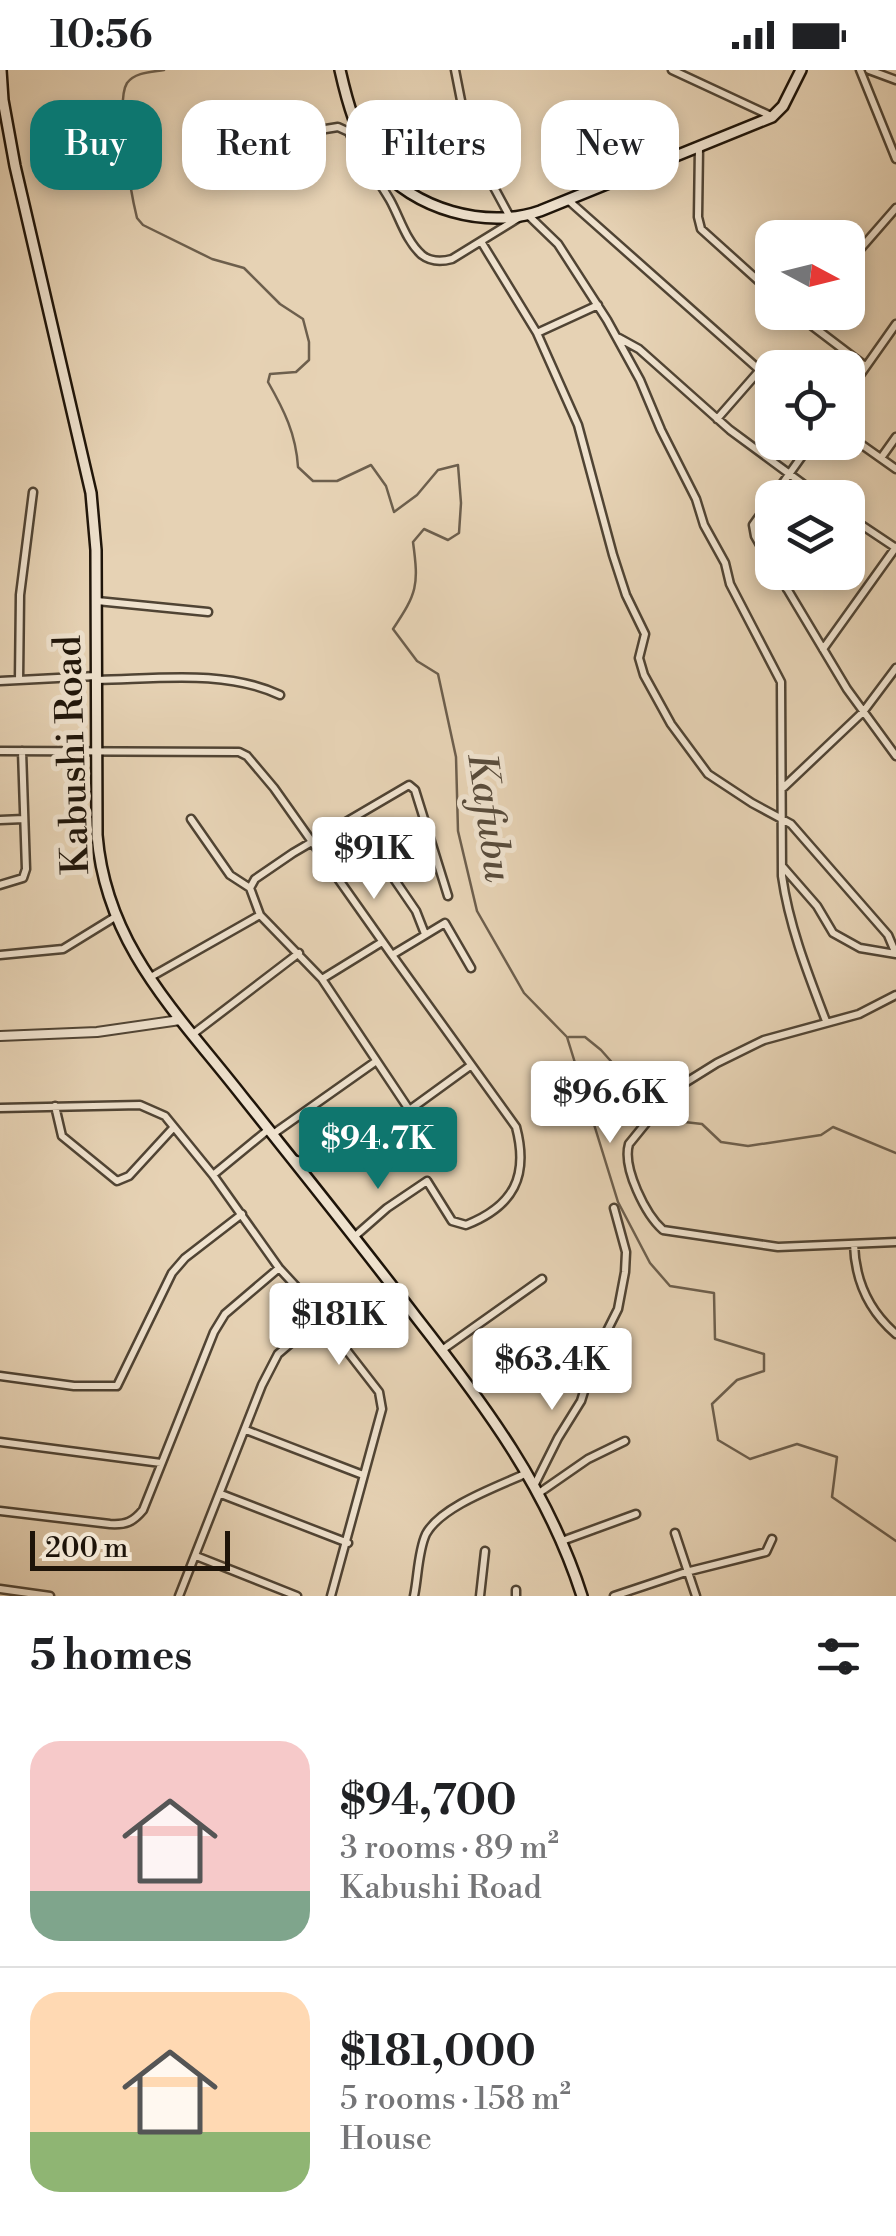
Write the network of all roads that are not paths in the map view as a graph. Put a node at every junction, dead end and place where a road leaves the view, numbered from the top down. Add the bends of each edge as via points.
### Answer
1 (1, 70) edge
2 (340, 70) edge
3 (455, 70) edge
4 (672, 70) edge
5 (801, 70) edge
6 (860, 70) edge
7 (869, 70) edge
8 (896, 80) edge
9 (350, 100) edge
10 (772, 116) junction
11 (699, 144) junction
12 (895, 155) edge
13 (382, 190) edge
14 (406, 190) edge
15 (567, 199) junction
16 (896, 208) edge
17 (519, 216) junction
18 (482, 242) junction
19 (865, 244) edge
20 (755, 278) edge
21 (598, 306) junction
22 (896, 324) edge
23 (820, 330) edge
24 (537, 333) junction
25 (616, 337) junction
26 (866, 366) joint
27 (755, 367) edge
28 (755, 376) edge
29 (718, 419) junction
30 (896, 437) edge
31 (865, 447) edge
32 (881, 458) junction
33 (799, 460) edge
34 (896, 469) edge
35 (789, 474) junction
36 (785, 480) edge
37 (797, 480) edge
38 (33, 492) dead end
39 (865, 527) edge
40 (896, 548) edge
41 (787, 590) edge
42 (96, 601) junction
43 (208, 612) dead end
44 (823, 649) junction
45 (896, 668) edge
46 (97, 678) junction
47 (19, 680) junction
48 (0, 681) edge
49 (280, 695) dead end
50 (863, 712) junction
51 (0, 751) edge
52 (22, 751) junction
53 (98, 751) junction
54 (896, 756) edge
55 (783, 788) junction
56 (781, 817) junction
57 (24, 819) junction
58 (191, 819) dead end
59 (354, 819) junction
60 (0, 820) edge
61 (311, 844) junction
62 (782, 866) junction
63 (0, 885) edge
64 (250, 888) junction
65 (448, 896) dead end
66 (115, 916) junction
67 (260, 916) junction
68 (424, 934) junction
69 (382, 942) junction
70 (299, 953) junction
71 (896, 954) edge
72 (392, 955) junction
73 (0, 956) edge
74 (471, 968) dead end
75 (149, 978) junction
76 (322, 980) junction
77 (896, 996) edge
78 (180, 1020) junction
79 (826, 1020) junction
80 (192, 1034) junction
81 (0, 1036) edge
82 (375, 1062) junction
83 (470, 1066) junction
84 (55, 1106) junction
85 (0, 1108) edge
86 (410, 1111) junction
87 (174, 1127) junction
88 (271, 1132) junction
89 (292, 1159) junction
90 (214, 1175) junction
91 (614, 1208) dead end
92 (242, 1214) junction
93 (354, 1238) junction
94 (896, 1242) edge
95 (854, 1244) junction
96 (279, 1268) junction
97 (542, 1279) dead end
98 (320, 1318) junction
99 (896, 1334) edge
100 (442, 1350) junction
101 (0, 1376) edge
102 (246, 1430) junction
103 (626, 1440) dead end
104 (0, 1442) edge
105 (162, 1463) junction
106 (528, 1472) junction
107 (363, 1475) junction
108 (537, 1489) junction
109 (221, 1494) junction
110 (0, 1511) edge
111 (636, 1514) dead end
112 (675, 1534) dead end
113 (772, 1539) dead end
114 (562, 1541) junction
115 (348, 1542) junction
116 (486, 1552) dead end
117 (196, 1556) junction
118 (686, 1572) junction
119 (0, 1590) edge
120 (50, 1596) edge
121 (179, 1596) edge
122 (297, 1596) edge
123 (331, 1596) edge
124 (414, 1596) edge
125 (480, 1596) edge
126 (582, 1596) edge
127 (614, 1596) edge
128 (696, 1596) edge

1 - 42 main road, Kabushi Road via 15,166 91,492
2 - 9 main road
3 - 17 street via 469,142
4 - 10 street
5 - 10 main road
6 - 12 street
7 - 8 street
10 - 11 main road
11 - 15 main road
11 - 20 street via 701,229
13 - 18 street via 428,259 445,261
14 - 17 main road via 447,209
15 - 17 main road
15 - 27 street
16 - 19 street
17 - 18 street
17 - 21 street via 558,244
18 - 24 street
21 - 24 street
21 - 25 street
22 - 26 street
23 - 26 street
24 - 56 street via 578,425 612,555 645,634 639,658 644,675 708,774
25 - 29 street via 638,348
25 - 55 street via 782,686
28 - 29 street
29 - 35 street
30 - 32 street
31 - 32 street
32 - 34 street
33 - 35 street
35 - 36 street
35 - 37 street
38 - 47 street via 20,595
39 - 40 street
40 - 44 street
41 - 44 street
42 - 43 street
42 - 46 main road, Kabushi Road
44 - 50 street
45 - 50 street
46 - 47 street
46 - 49 street via 193,678
46 - 53 main road, Kabushi Road
47 - 48 street
50 - 54 street
50 - 55 street
51 - 52 street
52 - 53 street
52 - 57 street
53 - 61 street via 239,752 274,788
53 - 66 main road, Kabushi Road via 100,867
55 - 56 street
56 - 62 street
56 - 71 street via 850,889
57 - 60 street
57 - 63 street via 26,869 22,878
58 - 64 street via 230,874
59 - 61 street
59 - 65 street via 412,786
59 - 68 street
61 - 64 street
61 - 69 street
62 - 71 street via 833,933 860,948
62 - 79 street via 790,914
64 - 67 street
66 - 73 street via 63,949
66 - 75 main road, Kabushi Road
67 - 70 street
67 - 75 street
68 - 72 street
68 - 74 street via 446,922
69 - 72 street
69 - 76 street
70 - 76 street
70 - 80 street
72 - 83 street
75 - 78 main road, Kabushi Road
76 - 82 street
77 - 79 street via 859,1014
78 - 80 main road, Kabushi Road
78 - 81 street
79 - 95 street via 764,1040 672,1091 626,1154 632,1182 660,1228 778,1247
80 - 88 main road, Kabushi Road
82 - 86 street
82 - 88 street
83 - 86 street
83 - 93 street via 516,1127 522,1155 517,1183 494,1209 466,1224 452,1222 427,1181
84 - 85 street
84 - 87 street via 140,1106
84 - 87 street via 62,1136 117,1181
86 - 89 street via 323,1165
87 - 90 street
88 - 89 main road, Kabushi Road
88 - 90 street
89 - 93 main road, Kabushi Road
90 - 92 street
91 - 108 street via 626,1252 618,1309
92 - 96 street
92 - 101 street via 172,1272 117,1386
93 - 100 main road, Kabushi Road
94 - 95 street
95 - 99 street via 864,1294
96 - 98 street
96 - 105 street via 224,1314
97 - 100 street
98 - 102 street via 278,1354
98 - 107 street via 382,1399
100 - 106 main road, Kabushi Road
102 - 107 street
102 - 109 street
103 - 108 street
104 - 105 street
105 - 110 street via 143,1510 124,1525
106 - 108 main road, Kabushi Road
106 - 124 street via 432,1526
107 - 115 street
108 - 114 main road, Kabushi Road
109 - 115 street
109 - 117 street
111 - 114 street
112 - 118 street
113 - 118 street via 766,1552
114 - 126 main road, Kabushi Road
115 - 123 street
116 - 125 street
117 - 121 street
117 - 122 street
118 - 127 street
118 - 128 street
119 - 120 street

